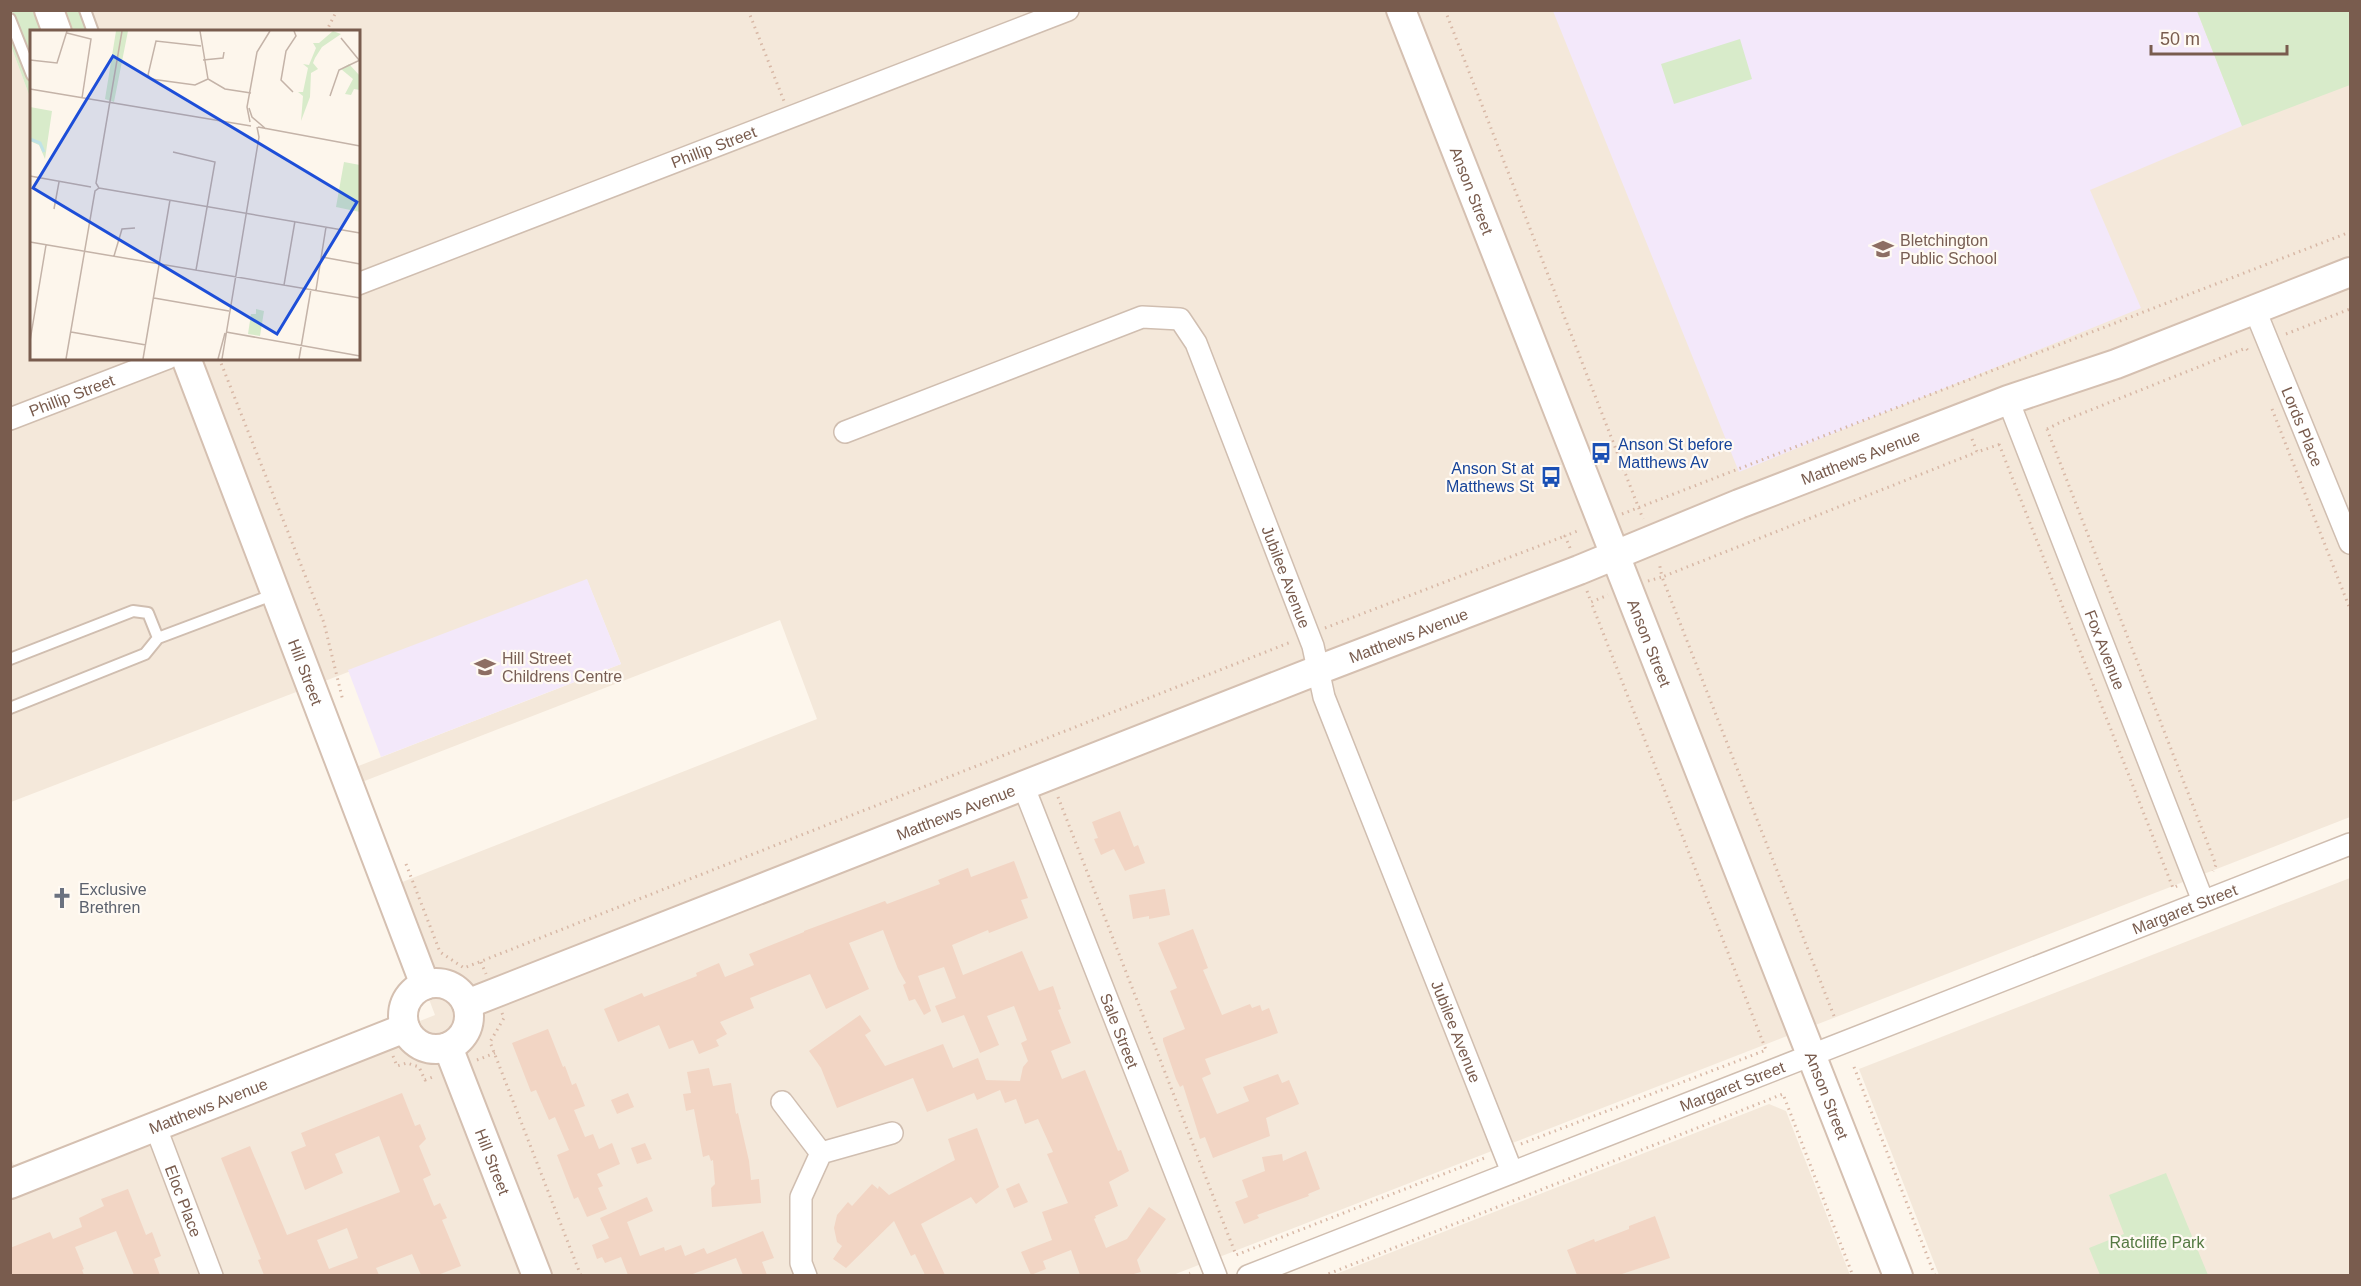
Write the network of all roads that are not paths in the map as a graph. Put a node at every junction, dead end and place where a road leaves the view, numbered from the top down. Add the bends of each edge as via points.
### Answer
1 (49, 10) edge
2 (86, 10) edge
3 (1068, 10) edge
4 (1401, 10) edge
5 (10, 18) edge
6 (56, 30) edge
7 (92, 30) edge
8 (30, 70) edge
9 (2350, 272) edge
10 (360, 283) edge
11 (2255, 310) junction
12 (157, 360) edge
13 (187, 360) edge
14 (140, 363) edge
15 (2008, 400) junction
16 (10, 419) edge
17 (844, 432) dead end
18 (2350, 543) edge
19 (1615, 555) junction
20 (275, 594) junction
21 (158, 638) junction
22 (10, 658) edge
23 (1318, 670) junction
24 (10, 708) edge
25 (1023, 785) junction
26 (2350, 844) edge
27 (2204, 902) junction
28 (425, 986) junction
29 (466, 1004) junction
30 (395, 1032) junction
31 (1811, 1055) junction
32 (453, 1057) junction
33 (783, 1102) dead end
34 (156, 1128) junction
35 (892, 1133) dead end
36 (821, 1153) junction
37 (1512, 1172) junction
38 (10, 1184) edge
39 (212, 1275) edge
40 (537, 1275) edge
41 (806, 1275) edge
42 (1216, 1275) edge
43 (1248, 1275) edge
44 (1898, 1275) edge

1 - 6 street
2 - 7 lane
3 - 10 street, Phillip Street
4 - 19 street, Anson Street
5 - 8 lane
9 - 11 street, Matthews Avenue
11 - 15 street, Matthews Avenue via 2116,364
11 - 18 street, Lords Place
12 - 14 street, Phillip Street
13 - 20 street, Hill Street
14 - 16 street, Phillip Street
15 - 19 street, Matthews Avenue
15 - 27 street, Fox Avenue
17 - 23 street, Jubilee Avenue via 1142,317 1180,319 1196,343 1309,635
19 - 23 street, Matthews Avenue
19 - 31 street, Anson Street
20 - 21 lane
20 - 28 street, Hill Street
21 - 22 lane via 148,613 133,611
21 - 24 lane via 145,654
23 - 25 street, Matthews Avenue
23 - 37 street, Jubilee Avenue via 1324,697
25 - 29 street, Matthews Avenue
25 - 42 street, Sale Street
26 - 27 street, Margaret Street
27 - 31 street, Margaret Street
28 - 29 street via 445,985 461,995
28 - 30 street via 409,998
29 - 32 street via 468,1024
30 - 32 street
30 - 34 street, Matthews Avenue
31 - 37 street, Margaret Street
31 - 44 street, Anson Street
32 - 40 street, Hill Street
33 - 36 street
34 - 38 street, Matthews Avenue
34 - 39 street, Eloc Place
35 - 36 street
36 - 41 street via 801,1197 801,1263
37 - 43 street, Margaret Street

